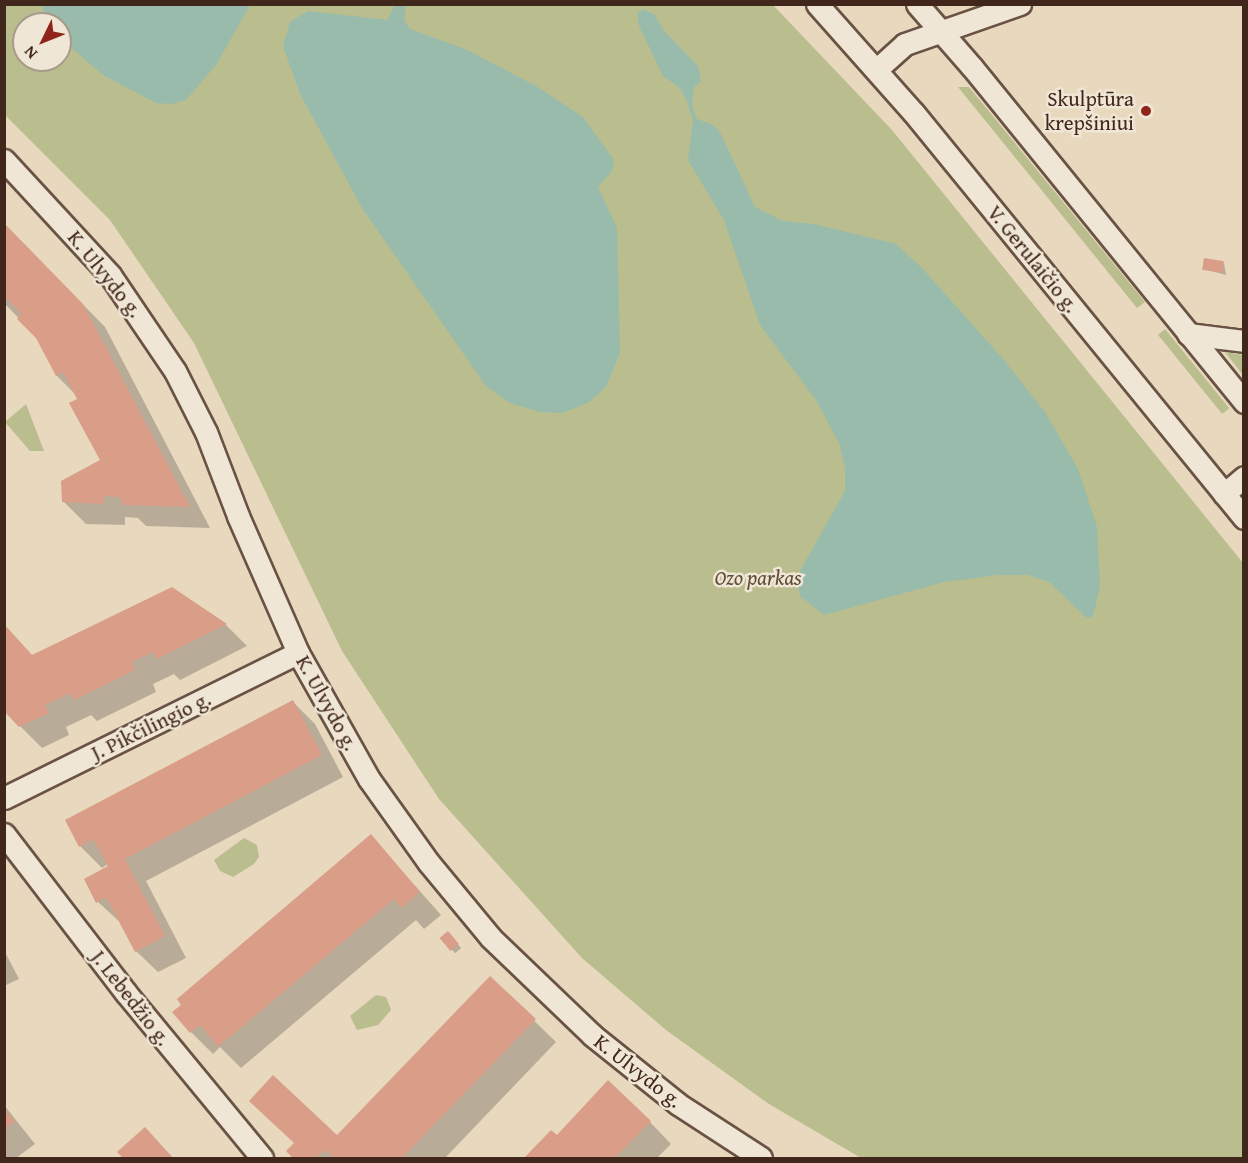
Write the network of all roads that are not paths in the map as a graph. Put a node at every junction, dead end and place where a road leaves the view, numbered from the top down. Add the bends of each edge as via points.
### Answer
1 (817, 4) edge
2 (917, 4) edge
3 (1020, 4) edge
4 (940, 29) junction
5 (876, 70) junction
6 (4, 160) edge
7 (1188, 334) junction
8 (1244, 342) edge
9 (1244, 402) edge
10 (1244, 477) edge
11 (1224, 494) junction
12 (1244, 518) edge
13 (298, 653) junction
14 (4, 798) edge
15 (4, 834) edge
16 (262, 1158) edge
17 (761, 1158) edge

1 - 5 street, V. Gerulaičio g.
2 - 4 street
3 - 4 street
4 - 5 street via 905,44
4 - 7 street
5 - 11 street, V. Gerulaičio g.
6 - 13 street, K. Ulvydo g. via 110,275 175,371 206,432
7 - 8 street
7 - 9 street
10 - 11 street
11 - 12 street, V. Gerulaičio g.
13 - 14 street, J. Pikčilingio g.
13 - 17 street, K. Ulvydo g. via 369,778 429,863 491,938 592,1035 678,1104
15 - 16 street, J. Lebedžio g. via 126,993

